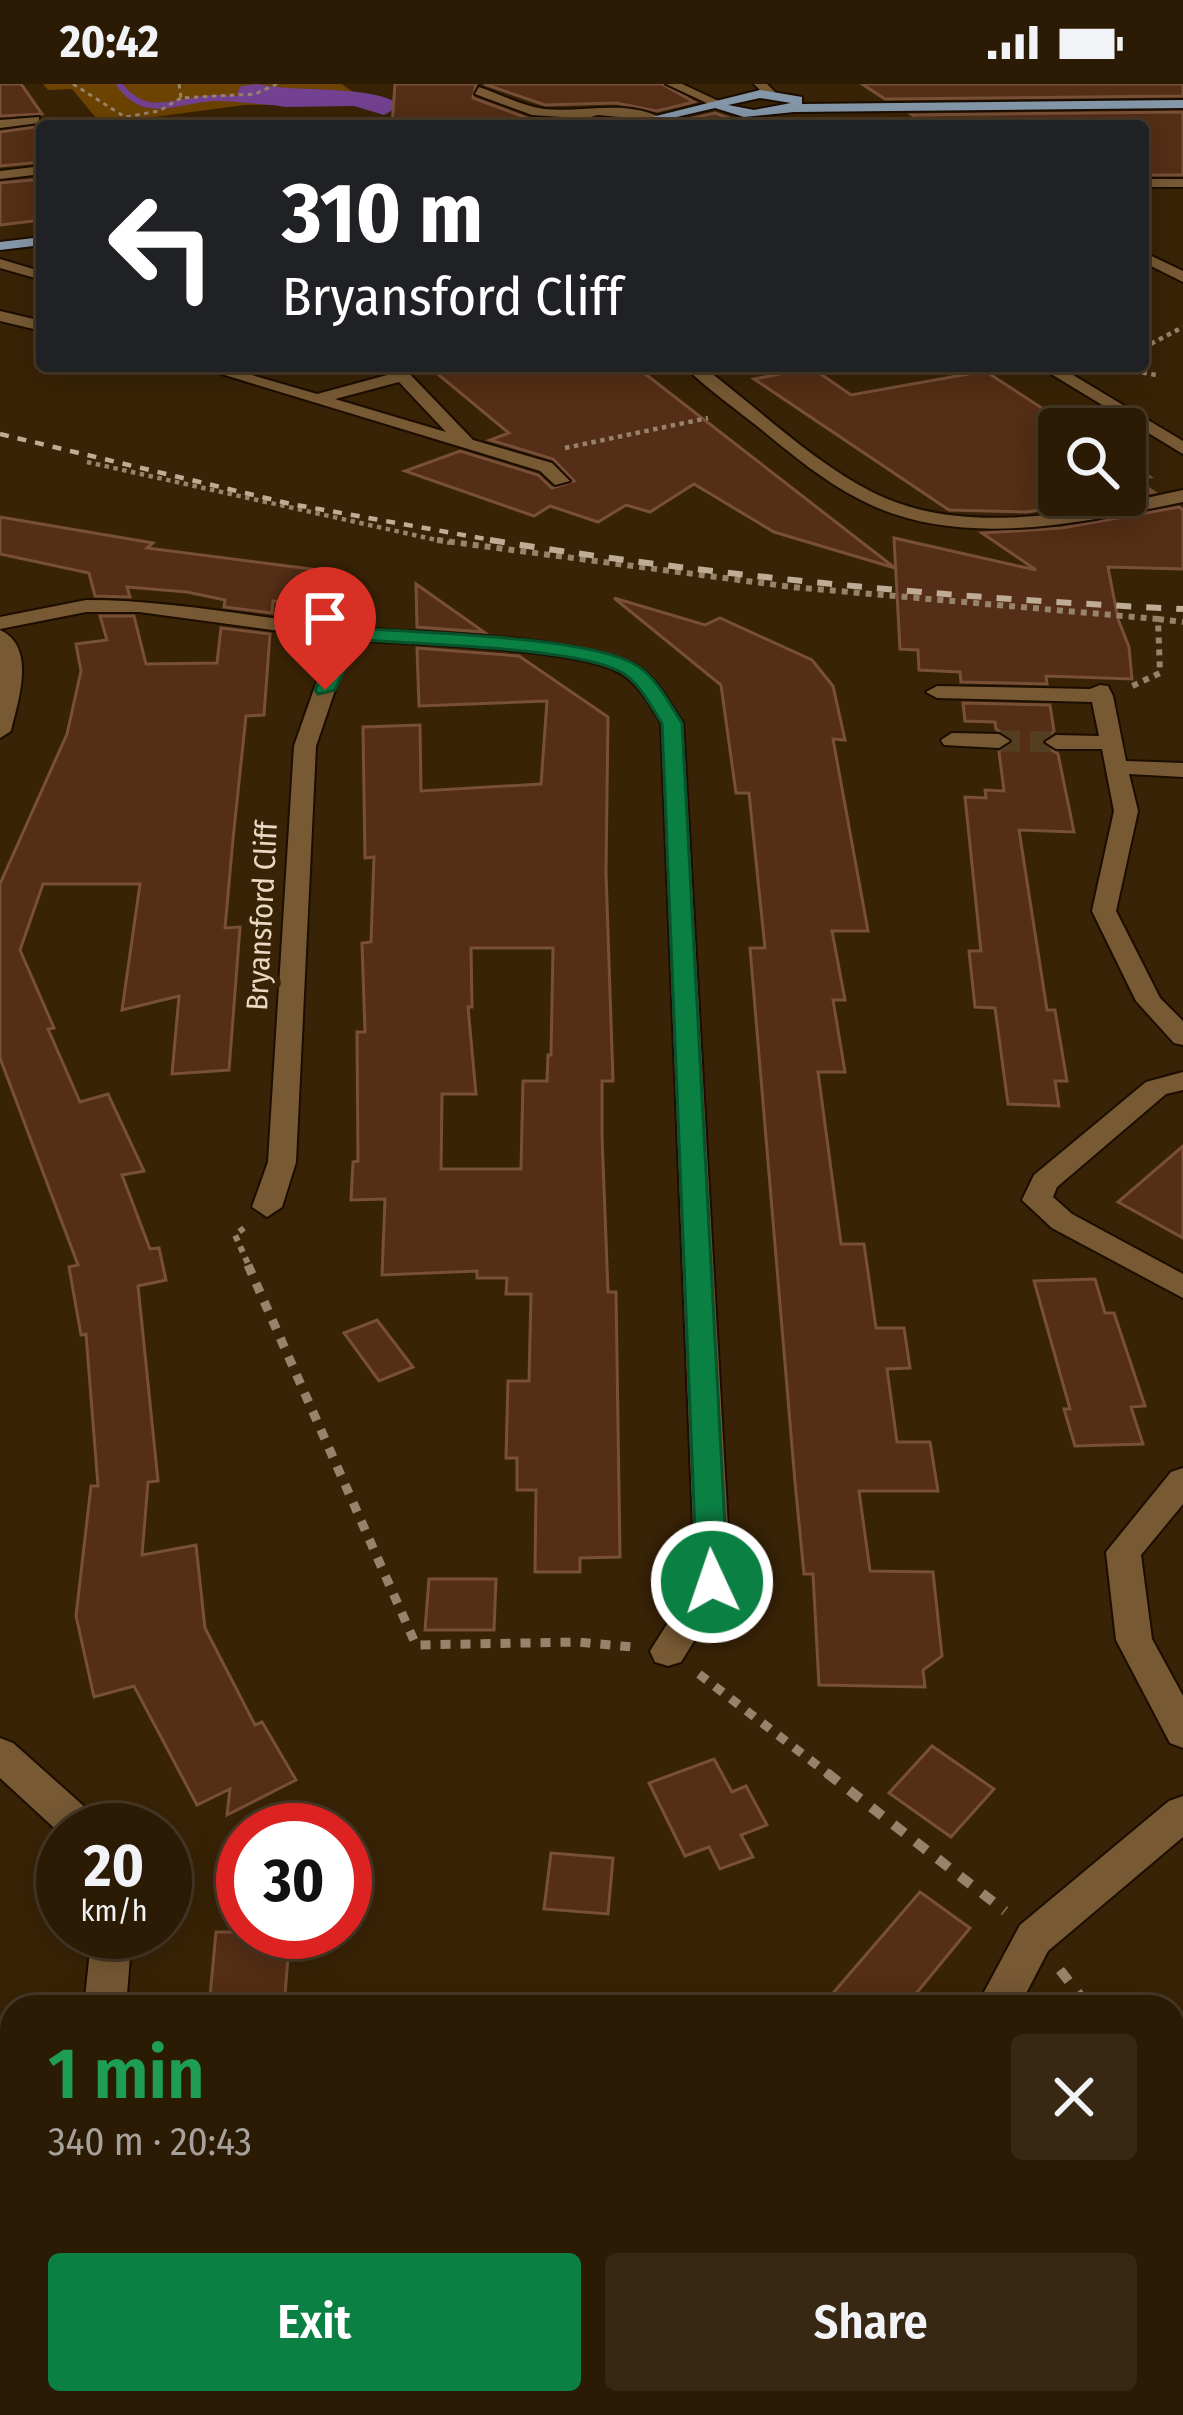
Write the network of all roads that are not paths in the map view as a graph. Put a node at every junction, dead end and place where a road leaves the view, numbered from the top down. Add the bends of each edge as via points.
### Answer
1 (672, 84) edge
2 (768, 90) edge
3 (479, 91) dead end
4 (796, 102) junction
5 (717, 104) junction
6 (1183, 104) edge
7 (536, 112) junction
8 (578, 113) junction
9 (651, 116) junction
10 (741, 118) edge
11 (35, 120) dead end
12 (543, 120) edge
13 (558, 120) edge
14 (639, 120) edge
15 (0, 124) edge
16 (36, 171) edge
17 (0, 175) edge
18 (1149, 183) edge
19 (1183, 183) edge
20 (36, 242) edge
21 (0, 246) edge
22 (1149, 259) edge
23 (0, 263) edge
24 (35, 274) dead end
25 (1183, 277) edge
26 (0, 316) edge
27 (36, 325) edge
28 (223, 372) edge
29 (395, 372) edge
30 (399, 372) edge
31 (700, 372) edge
32 (1056, 372) edge
33 (318, 400) junction
34 (467, 444) junction
35 (1183, 449) edge
36 (561, 482) dead end
37 (1183, 496) edge
38 (0, 623) edge
39 (343, 633) junction
40 (0, 636) edge
41 (937, 692) dead end
42 (0, 731) edge
43 (952, 740) dead end
44 (999, 741) tunnel mouth
45 (1056, 742) tunnel mouth
46 (1116, 755) junction
47 (1183, 770) edge
48 (1183, 1037) edge
49 (1183, 1081) edge
50 (267, 1207) road end
51 (1183, 1287) edge
52 (1183, 1481) edge
53 (668, 1651) road end
54 (1183, 1732) edge
55 (0, 1754) edge
56 (54, 1803) edge
57 (1183, 1813) edge
58 (111, 1959) edge
59 (107, 1995) edge
60 (1003, 1995) edge

1 - 5 street
2 - 4 main road
2 - 5 main road
3 - 7 street
4 - 6 main road
4 - 10 main road
5 - 9 main road
5 - 10 main road
7 - 8 street
7 - 12 street
8 - 9 street
8 - 13 street
9 - 14 main road
11 - 15 street
16 - 17 street
18 - 19 street
20 - 21 main road
22 - 25 street
23 - 24 street
26 - 27 street
28 - 33 street
29 - 33 street
30 - 34 street
31 - 37 street via 868,497 918,514 1064,519
32 - 35 street
33 - 34 street
34 - 36 street via 546,467
38 - 39 street via 86,606 140,606
39 - 50 street, Bryansford Cliff via 304,746 282,1162
39 - 53 street via 605,658 647,685 672,723 712,1582
40 - 42 street via 14,670
41 - 46 street via 1101,694
43 - 44 street
45 - 46 street
46 - 47 street
46 - 48 street via 1126,811 1103,911 1149,1001
49 - 51 street via 1156,1088 1044,1182 1037,1200
52 - 54 street via 1123,1552 1134,1640
55 - 56 street
57 - 60 street via 1034,1938
58 - 59 street

